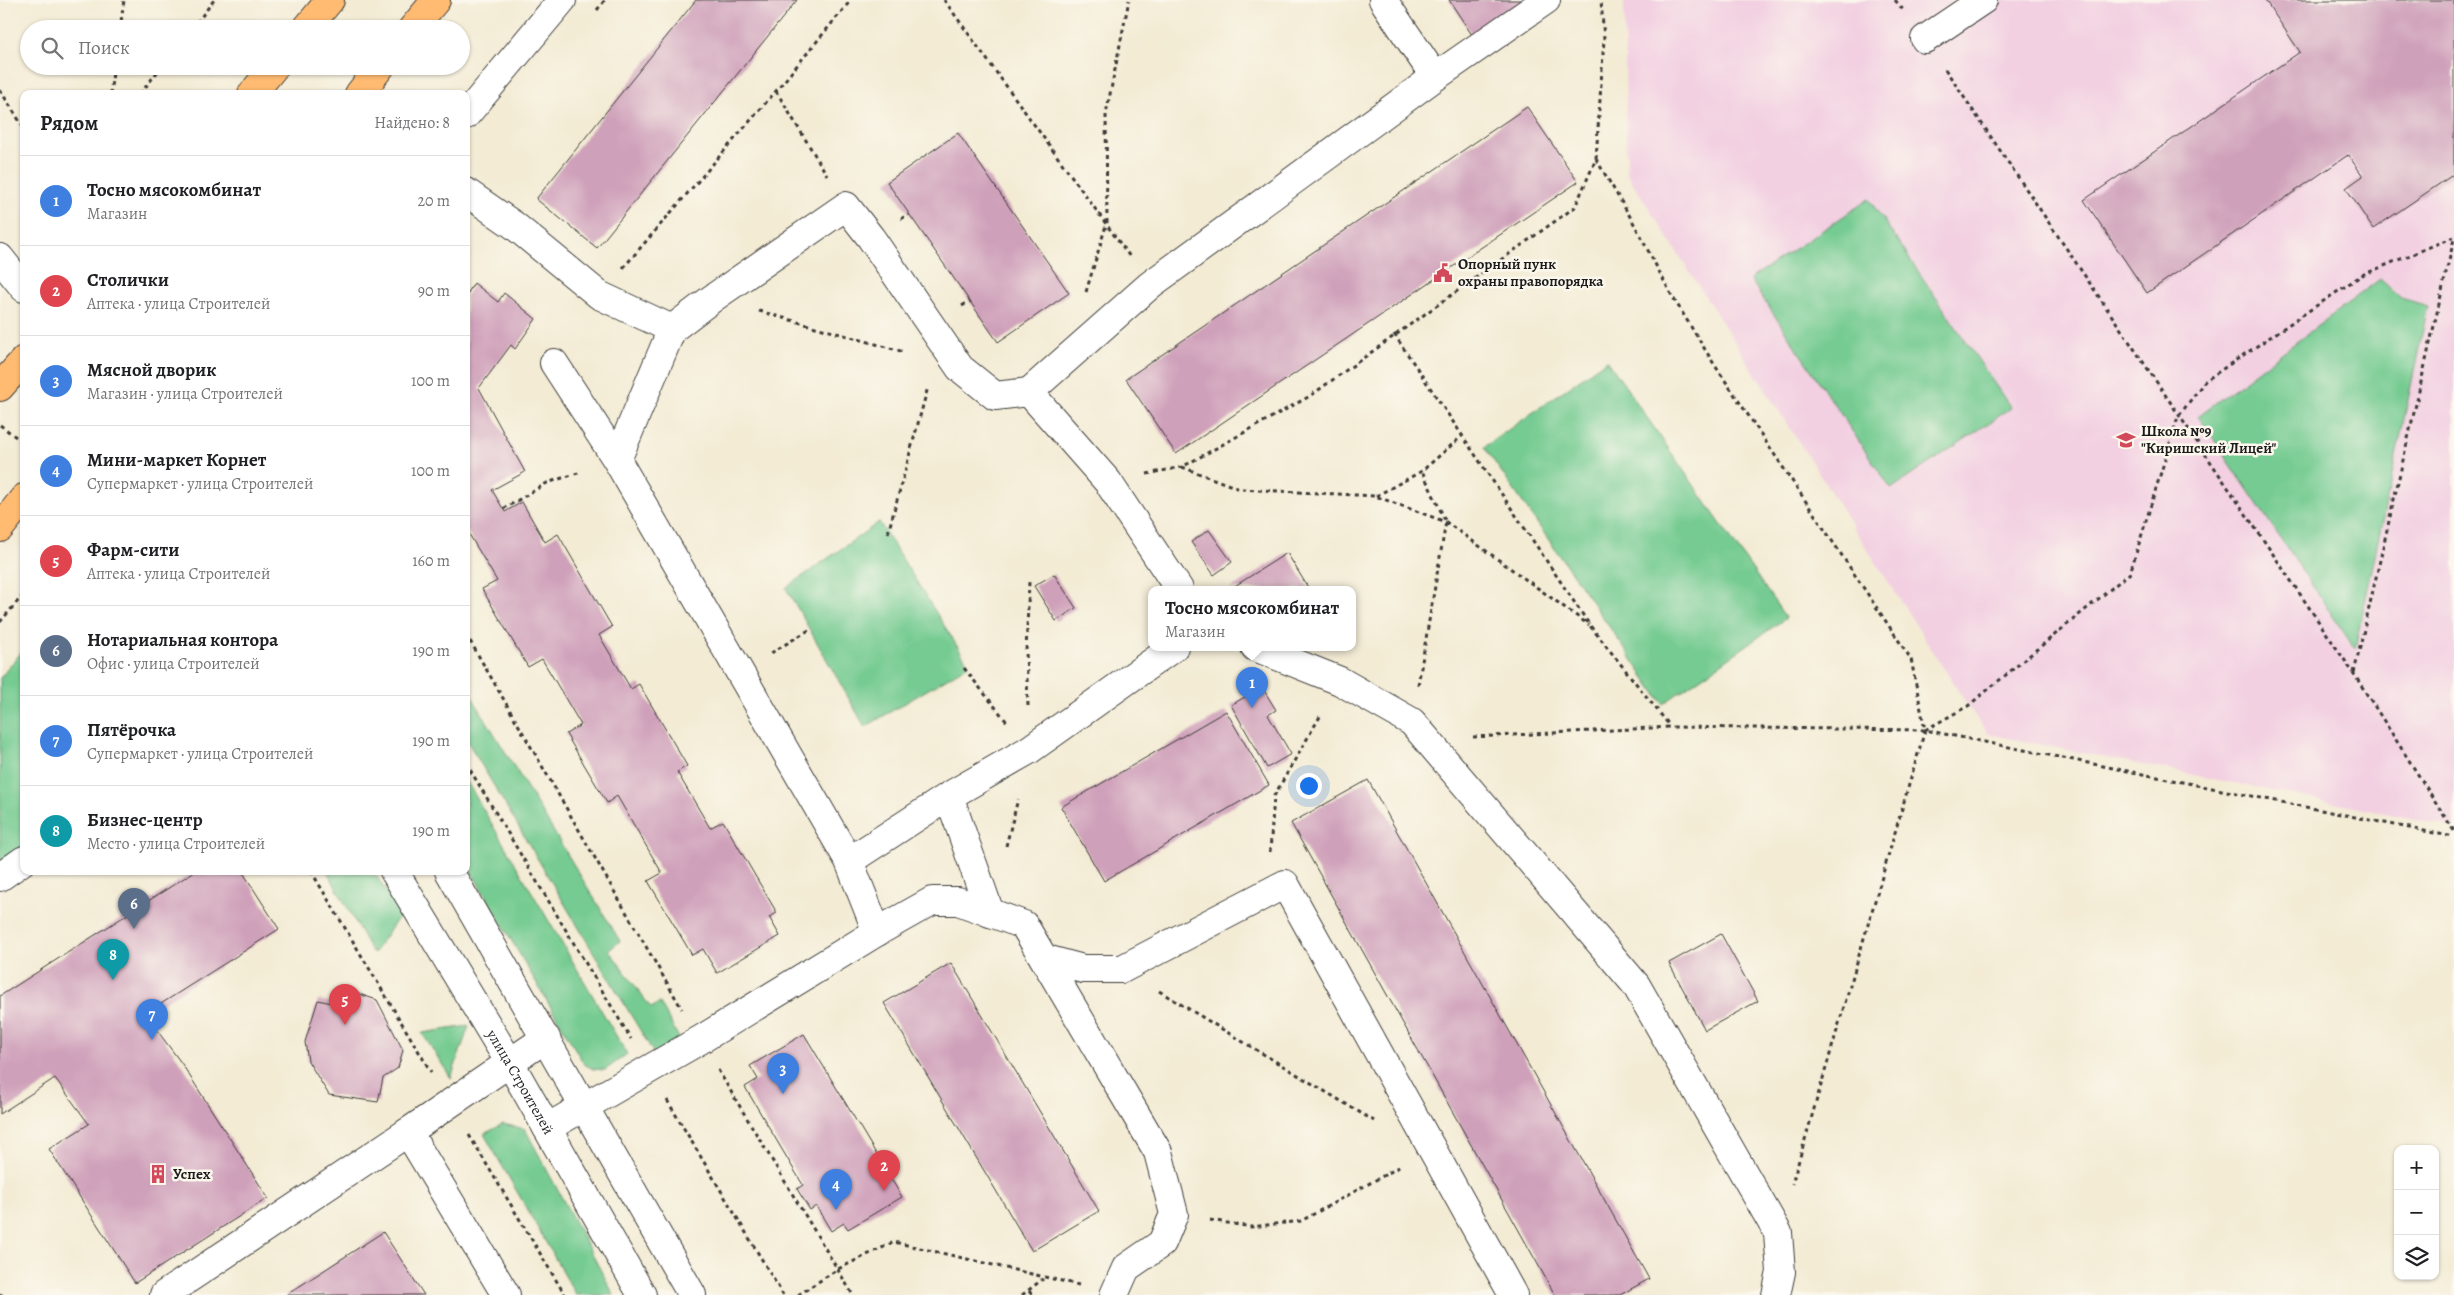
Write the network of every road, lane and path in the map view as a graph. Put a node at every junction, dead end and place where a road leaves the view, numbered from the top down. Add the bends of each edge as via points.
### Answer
1 (124, 0) edge
2 (214, 0) edge
3 (330, 0) edge
4 (436, 0) edge
5 (562, 0) edge
6 (851, 0) edge
7 (944, 0) edge
8 (1129, 0) edge
9 (1382, 0) edge
10 (1546, 0) edge
11 (1601, 0) edge
12 (1895, 0) edge
13 (1983, 0) edge
14 (121, 20) edge
15 (199, 20) edge
16 (313, 20) edge
17 (419, 20) edge
18 (1925, 39) junction
19 (113, 75) edge
20 (155, 75) edge
21 (268, 75) edge
22 (374, 75) edge
23 (1435, 77) junction
24 (0, 90) edge
25 (111, 90) edge
26 (143, 90) edge
27 (255, 90) edge
28 (361, 90) edge
29 (776, 91) junction
30 (470, 111) edge
31 (20, 122) edge
32 (1596, 159) junction
33 (470, 195) edge
34 (846, 206) junction
35 (1107, 222) junction
36 (2454, 238) edge
37 (0, 258) edge
38 (20, 283) edge
39 (1150, 285) junction
40 (599, 295) junction
41 (713, 298) junction
42 (1104, 325) junction
43 (672, 329) junction
44 (1394, 334) junction
45 (908, 353) dead end
46 (554, 363) dead end
47 (20, 364) edge
48 (960, 368) junction
49 (0, 387) edge
50 (1029, 392) junction
51 (2178, 417) junction
52 (0, 425) edge
53 (1462, 436) junction
54 (20, 441) edge
55 (617, 460) junction
56 (1182, 467) junction
57 (1422, 471) junction
58 (1108, 482) junction
59 (1375, 496) junction
60 (20, 503) edge
61 (503, 509) dead end
62 (1446, 522) junction
63 (0, 528) edge
64 (888, 533) dead end
65 (1029, 582) dead end
66 (1177, 586) edge
67 (20, 599) edge
68 (0, 622) edge
69 (1591, 627) junction
70 (809, 630) dead end
71 (470, 641) edge
72 (1168, 651) edge
73 (1265, 651) edge
74 (964, 668) dead end
75 (740, 672) junction
76 (2354, 674) junction
77 (1340, 681) junction
78 (1412, 722) junction
79 (1671, 726) junction
80 (1925, 730) junction
81 (1464, 735) dead end
82 (1029, 750) junction
83 (470, 770) edge
84 (948, 796) junction
85 (2454, 831) edge
86 (2454, 837) edge
87 (849, 861) junction
88 (20, 863) edge
89 (396, 875) edge
90 (451, 875) edge
91 (0, 878) edge
92 (1285, 884) junction
93 (987, 904) junction
94 (877, 932) junction
95 (1046, 959) junction
96 (1122, 968) junction
97 (546, 1038) junction
98 (700, 1040) junction
99 (510, 1063) junction
100 (649, 1069) junction
101 (584, 1108) junction
102 (1375, 1121) dead end
103 (547, 1128) junction
104 (408, 1132) junction
105 (1439, 1161) junction
106 (1174, 1214) junction
107 (1778, 1233) junction
108 (838, 1270) junction
109 (1044, 1278) junction
110 (1087, 1288) dead end
111 (1029, 1291) junction
112 (164, 1295) edge
113 (506, 1295) edge
114 (642, 1295) edge
115 (692, 1295) edge
116 (783, 1295) edge
117 (798, 1295) edge
118 (852, 1295) edge
119 (1022, 1295) edge
120 (1032, 1295) edge
121 (1114, 1295) edge
122 (1513, 1295) edge
123 (1776, 1295) edge

1 - 14 path
2 - 15 path
3 - 16 main road
4 - 17 main road
5 - 30 street
6 - 29 path
7 - 35 path
8 - 35 path via 1106,114
9 - 23 street
10 - 23 street
11 - 32 path via 1604,39
12 - 18 path
13 - 18 street
18 - 51 path
19 - 25 path
20 - 26 path
21 - 27 main road
22 - 28 main road
23 - 39 street
24 - 31 path
29 - 34 path
29 - 40 path
32 - 44 path via 1575,207
32 - 80 path via 1714,364 1911,659
33 - 40 street via 516,226
34 - 41 street
34 - 48 street
35 - 39 path
35 - 42 path via 1082,303
36 - 51 path via 2362,275 2205,381
36 - 76 path
37 - 38 street
39 - 42 street
40 - 43 street
41 - 43 street
41 - 45 path
42 - 50 street
43 - 55 street
44 - 53 path
44 - 56 path via 1310,396
46 - 55 street
47 - 49 main road
48 - 50 street via 995,396
48 - 64 path via 936,361
50 - 58 street
51 - 76 path
51 - 80 path via 2130,573 1968,706
52 - 54 path
53 - 57 path
53 - 69 path
55 - 61 path via 547,483
55 - 75 street
56 - 58 path
56 - 59 path via 1240,489
57 - 59 path
57 - 62 path
58 - 66 street
59 - 62 path
60 - 63 main road
62 - 69 path
62 - 78 path
65 - 82 path via 1026,651
67 - 68 path
69 - 79 path
70 - 75 path
71 - 98 path
72 - 82 street
73 - 77 street
74 - 82 path
75 - 87 street
76 - 85 path
77 - 78 street
77 - 92 path via 1274,796 1270,854
78 - 107 street via 1636,985
79 - 80 path
79 - 81 path via 1473,738
80 - 86 path
80 - 107 path
82 - 84 street
82 - 93 path via 1008,841
83 - 100 path
84 - 87 street
84 - 93 street
87 - 94 street
88 - 91 street
89 - 99 street, улица Строителей
90 - 97 street
92 - 96 street
92 - 105 street
93 - 94 street via 932,901
93 - 95 street via 1024,925
94 - 98 street
95 - 96 street via 1083,969
95 - 106 street via 1158,1152
96 - 102 path
97 - 99 street
97 - 101 street
98 - 100 street
98 - 108 path
99 - 103 street, улица Строителей
99 - 104 street
100 - 101 street
100 - 116 path
101 - 103 street
101 - 115 street
103 - 114 street, улица Строителей
104 - 112 street
104 - 113 street
105 - 106 path via 1425,1152 1302,1222 1251,1227
105 - 122 street
106 - 121 street via 1162,1243 1126,1268
107 - 123 street via 1782,1272
108 - 109 path via 894,1242
108 - 117 path
108 - 118 path
109 - 110 path
109 - 111 path
111 - 119 path
111 - 120 path

